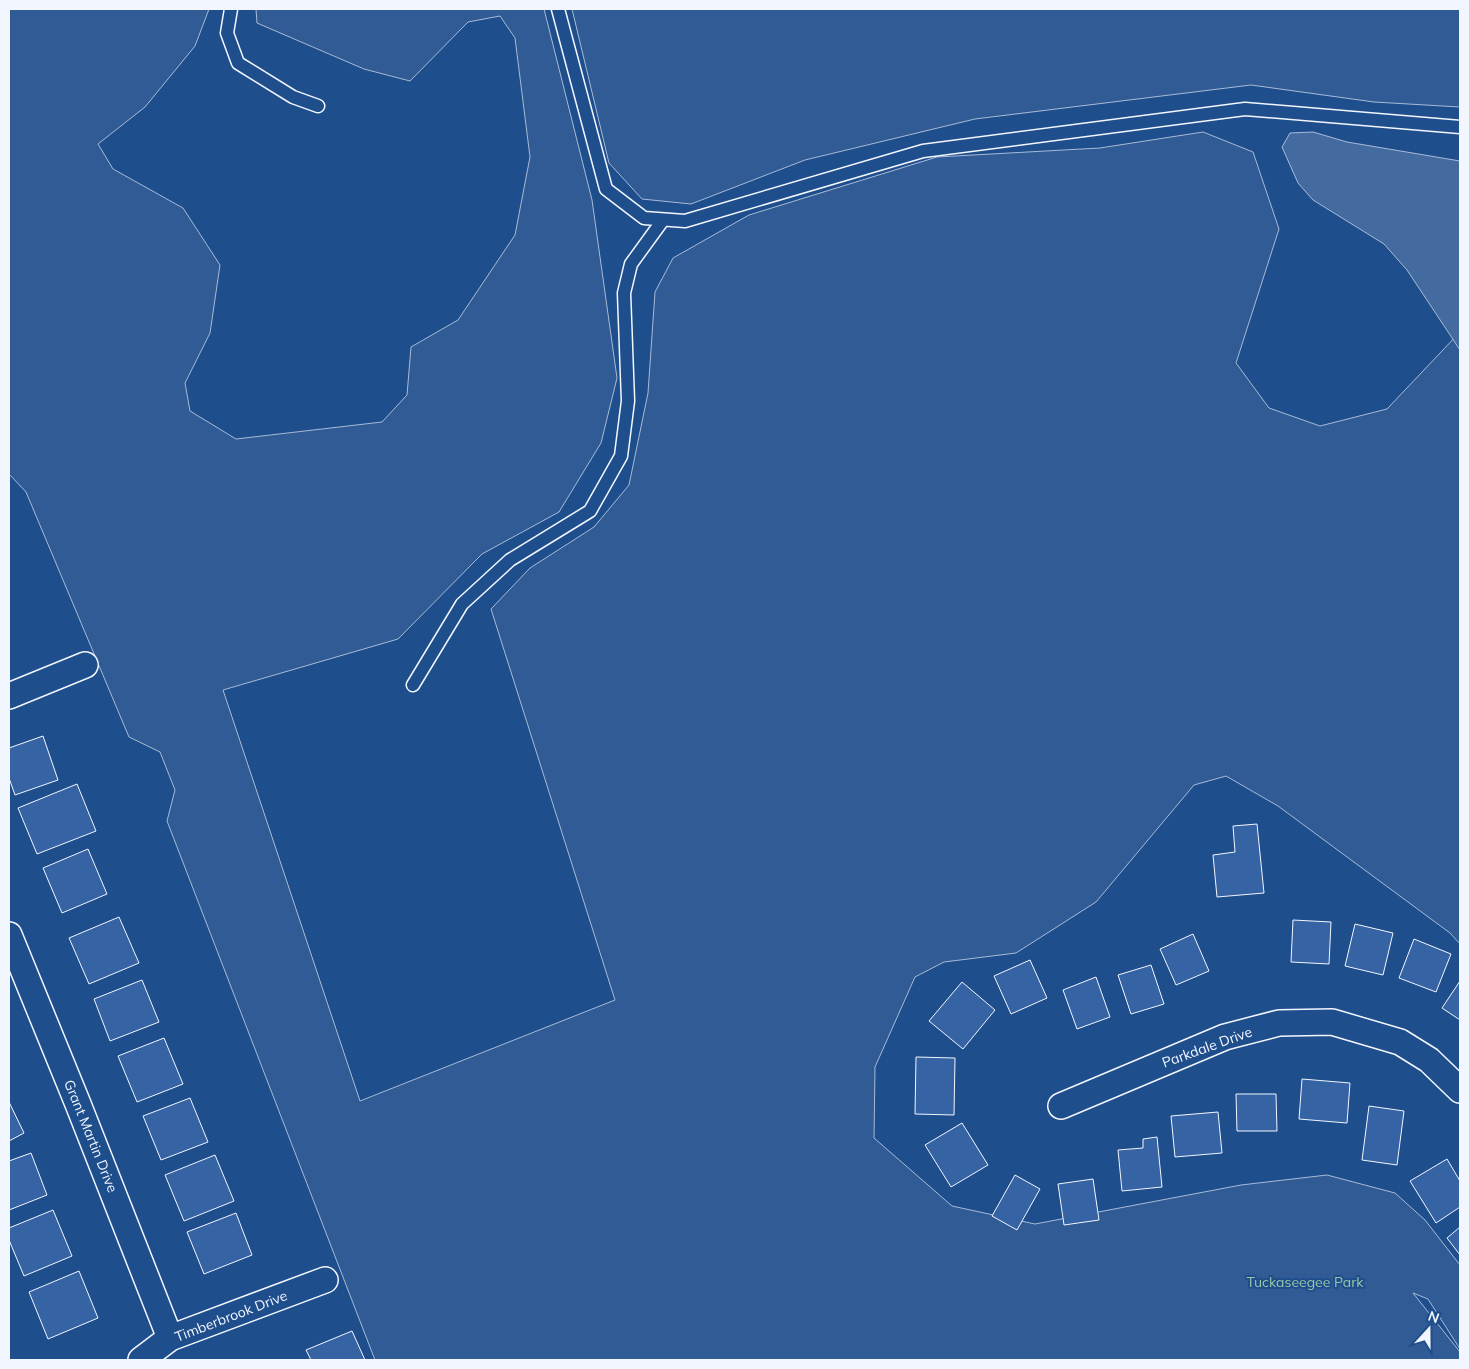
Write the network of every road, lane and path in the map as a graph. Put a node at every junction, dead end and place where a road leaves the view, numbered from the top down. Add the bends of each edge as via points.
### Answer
1 (231, 9) edge
2 (558, 9) edge
3 (318, 106) dead end
4 (1460, 127) edge
5 (663, 220) junction
6 (85, 665) dead end
7 (413, 685) dead end
8 (9, 696) edge
9 (9, 935) edge
10 (1460, 1090) edge
11 (1061, 1106) dead end
12 (325, 1280) dead end
13 (170, 1338) junction
14 (142, 1360) edge

1 - 3 lane via 227,32 238,63 293,97
2 - 5 lane via 606,189 644,218
4 - 5 lane via 1244,109 923,151 685,221
5 - 7 lane via 631,264 624,293 628,401 620,456 590,511 510,560 462,604
6 - 8 street
9 - 13 street, Grant Martin Drive
10 - 11 street, Parkdale Drive via 1429,1060 1400,1042 1332,1022 1279,1023 1225,1037
12 - 13 street, Timberbrook Drive
13 - 14 street, Timberbrook Drive

